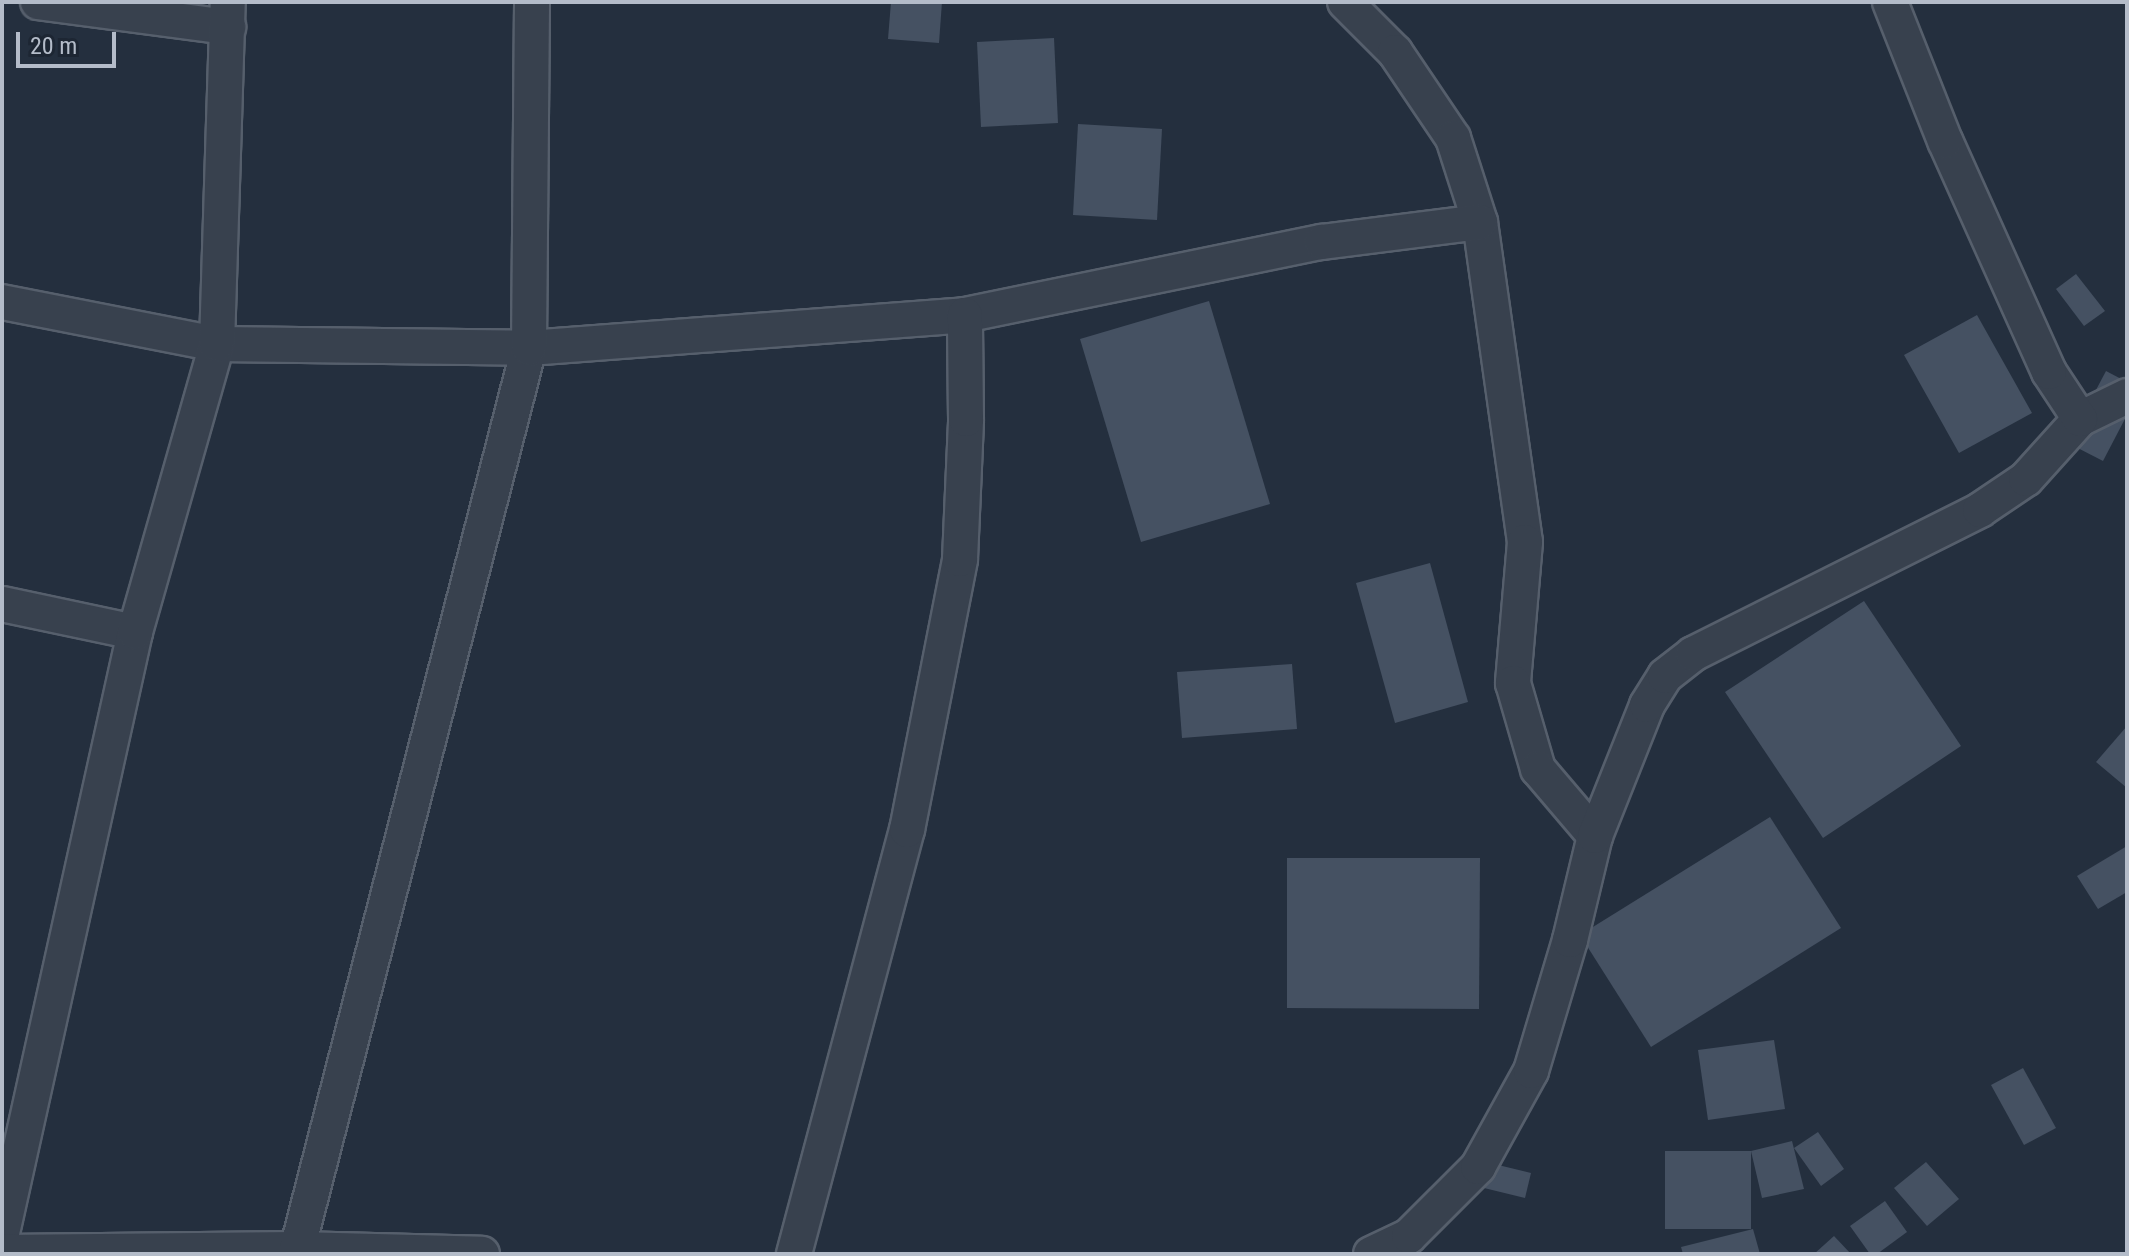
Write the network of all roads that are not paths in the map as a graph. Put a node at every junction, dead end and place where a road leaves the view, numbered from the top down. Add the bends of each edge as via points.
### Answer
1 (38, 2) edge
2 (532, 2) edge
3 (1345, 2) edge
4 (1890, 2) edge
5 (228, 14) edge
6 (1480, 222) junction
7 (2, 302) edge
8 (965, 315) junction
9 (217, 344) junction
10 (529, 348) junction
11 (2127, 396) edge
12 (2080, 419) junction
13 (2, 604) edge
14 (135, 632) junction
15 (1595, 836) junction
16 (2, 1233) edge
17 (1417, 1245) edge
18 (2, 1252) edge
19 (296, 1252) edge
20 (482, 1254) edge
21 (794, 1254) edge
22 (1371, 1254) edge

1 - 5 street
2 - 10 street
3 - 6 street via 1395,52 1453,138
4 - 12 street via 1945,141 2049,372
5 - 9 street
6 - 8 street via 1322,242
6 - 15 street via 1525,542 1513,683 1538,769
7 - 9 street
8 - 10 street
8 - 21 street via 960,559 907,830
9 - 10 street
9 - 14 street
10 - 19 street
11 - 12 street
12 - 15 street via 2026,479 1980,510 1693,654 1665,676 1647,705
13 - 14 street
14 - 16 street
15 - 17 street via 1531,1071 1478,1167
17 - 22 street
18 - 19 street
19 - 20 street

